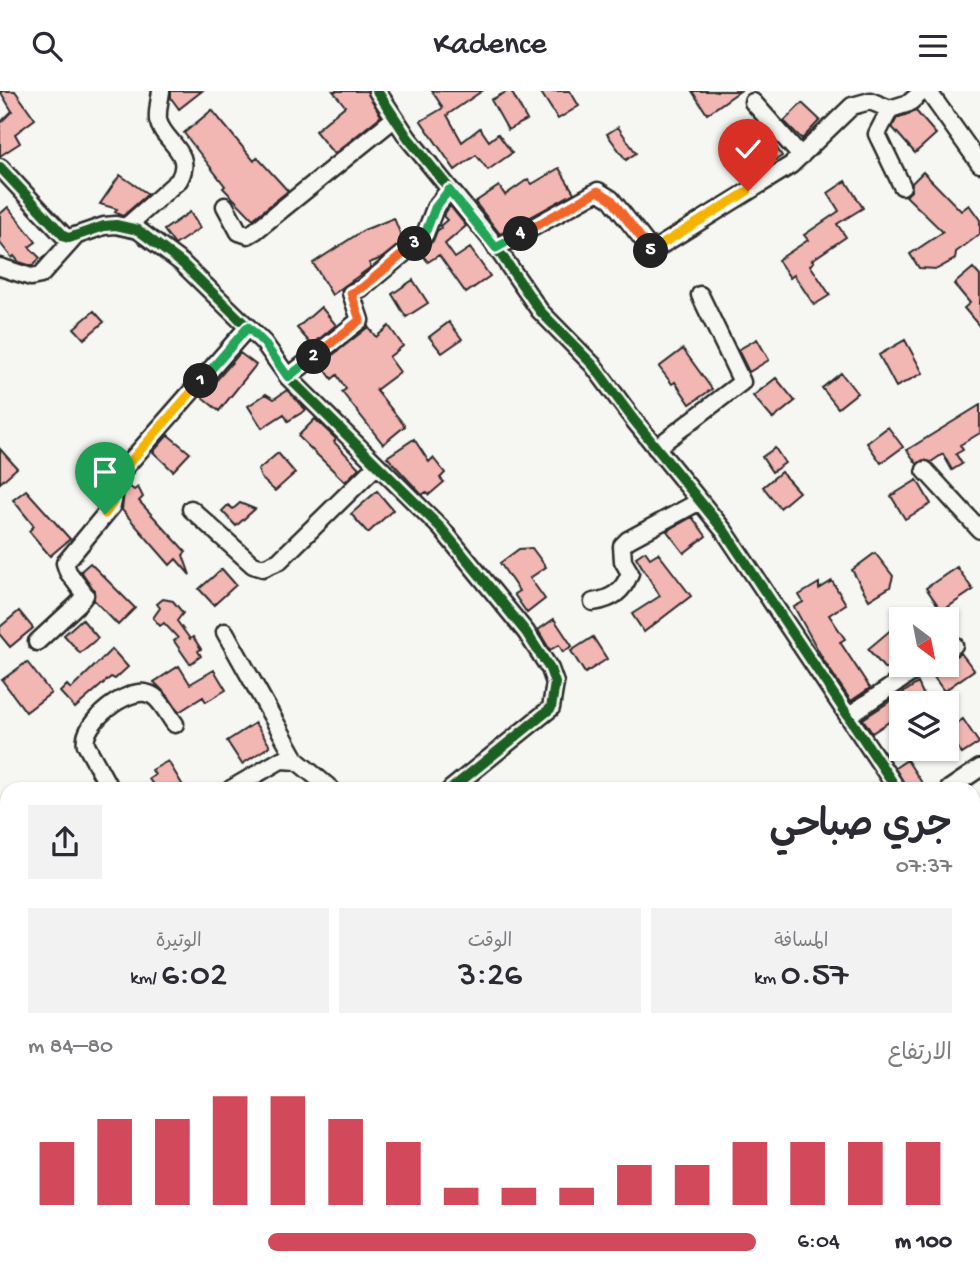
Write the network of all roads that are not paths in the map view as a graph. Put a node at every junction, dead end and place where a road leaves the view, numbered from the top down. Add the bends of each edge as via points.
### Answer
1 (161, 91) edge
2 (926, 91) edge
3 (384, 93) edge
4 (753, 102) dead end
5 (890, 109) junction
6 (395, 118) junction
7 (801, 156) junction
8 (980, 164) edge
9 (0, 167) edge
10 (902, 186) dead end
11 (449, 190) junction
12 (225, 207) dead end
13 (127, 226) junction
14 (76, 236) junction
15 (496, 248) junction
16 (0, 267) edge
17 (700, 295) dead end
18 (248, 327) junction
19 (288, 377) junction
20 (656, 448) junction
21 (376, 466) junction
22 (925, 470) dead end
23 (700, 501) junction
24 (191, 509) dead end
25 (980, 530) edge
26 (593, 602) dead end
27 (225, 632) dead end
28 (37, 642) dead end
29 (905, 677) edge
30 (848, 716) junction
31 (175, 724) dead end
32 (297, 761) junction
33 (980, 768) edge
34 (106, 782) edge
35 (243, 782) edge
36 (322, 782) edge
37 (460, 782) edge
38 (892, 782) edge
39 (959, 782) edge

1 - 13 street via 158,121 181,155 183,173
2 - 5 street
2 - 8 street
3 - 6 street
4 - 7 street
5 - 7 street via 859,102
5 - 10 street via 877,134
6 - 11 street
6 - 12 street via 255,231 239,232
7 - 15 street via 652,251 611,199 598,191
9 - 14 street via 60,234
11 - 15 street
11 - 19 street via 419,241 351,293 360,320
13 - 14 street via 104,226
13 - 18 street via 182,263
14 - 16 street via 41,275 31,277
15 - 20 street via 540,311 593,365
17 - 20 street via 742,382
18 - 19 street
18 - 28 street via 114,480 112,506 65,563 85,595
19 - 21 street
20 - 23 street
21 - 24 street via 279,561 263,568 253,565
21 - 37 street via 441,528 526,632 555,684 551,708
22 - 25 street
23 - 26 street via 628,540 622,546 630,573 625,586 619,594
23 - 30 street
27 - 32 street
29 - 30 street
30 - 38 street
31 - 34 street via 149,694 140,693 108,708 90,724 84,737
32 - 35 street via 281,760
32 - 36 street
33 - 39 street

